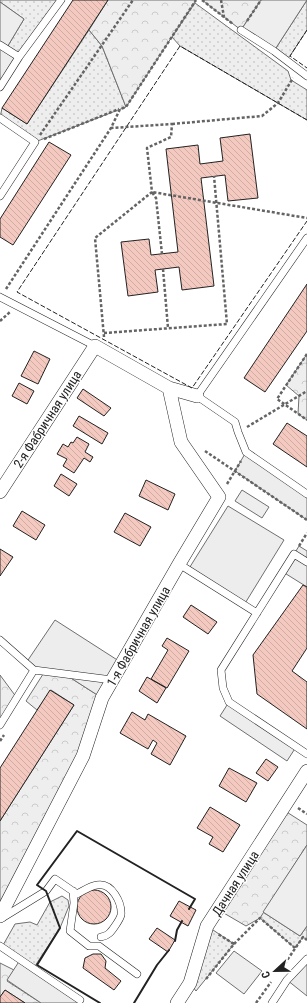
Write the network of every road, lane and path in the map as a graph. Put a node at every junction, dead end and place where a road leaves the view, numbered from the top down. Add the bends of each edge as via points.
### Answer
1 (61, 0) edge
2 (133, 0) edge
3 (196, 0) edge
4 (202, 0) edge
5 (221, 0) edge
6 (261, 0) edge
7 (224, 17) junction
8 (242, 30) junction
9 (0, 46) edge
10 (19, 57) junction
11 (298, 70) junction
12 (307, 76) edge
13 (0, 87) edge
14 (120, 109) junction
15 (0, 118) edge
16 (172, 124) junction
17 (112, 128) junction
18 (35, 142) junction
19 (214, 176) dead end
20 (152, 192) junction
21 (0, 196) edge
22 (307, 218) edge
23 (307, 238) edge
24 (162, 254) dead end
25 (163, 269) dead end
26 (0, 297) edge
27 (168, 328) junction
28 (104, 333) junction
29 (95, 346) junction
30 (109, 354) junction
31 (307, 354) edge
32 (169, 388) junction
33 (307, 392) edge
34 (198, 396) junction
35 (284, 405) junction
36 (307, 420) edge
37 (238, 432) junction
38 (204, 450) dead end
39 (246, 452) junction
40 (235, 471) junction
41 (0, 492) edge
42 (307, 494) edge
43 (219, 497) junction
44 (307, 520) edge
45 (307, 533) edge
46 (294, 554) junction
47 (307, 562) edge
48 (179, 564) junction
49 (257, 613) junction
50 (0, 640) edge
51 (34, 670) junction
52 (112, 680) junction
53 (0, 725) edge
54 (307, 754) edge
55 (307, 771) edge
56 (73, 891) junction
57 (0, 917) edge
58 (207, 926) junction
59 (101, 937) dead end
60 (307, 940) edge
61 (234, 944) junction
62 (0, 946) edge
63 (295, 948) junction
64 (307, 959) edge
65 (278, 973) dead end
66 (137, 974) dead end
67 (273, 979) dead end
68 (206, 980) dead end
69 (80, 1000) dead end
70 (177, 1003) edge
71 (256, 1003) edge
72 (272, 1003) edge

1 - 10 lane
2 - 18 path
3 - 14 path via 126,107
4 - 7 path
5 - 7 path
6 - 8 path
7 - 8 path
8 - 11 lane
9 - 10 lane
10 - 13 lane
11 - 12 lane
11 - 16 path via 278,103 262,116
14 - 17 path
14 - 18 path
15 - 18 lane
16 - 17 path
16 - 20 path via 171,137 147,148
17 - 26 path
18 - 21 lane
19 - 27 path via 227,324
20 - 22 path
20 - 24 path via 156,198
20 - 28 path via 96,238
23 - 34 lane
25 - 27 path
26 - 29 lane
27 - 28 path
28 - 30 path
29 - 30 street
29 - 41 street, 2-я Фабричная улица
30 - 32 street
31 - 35 path via 277,400
32 - 34 street
32 - 43 street via 181,442
33 - 35 path
34 - 37 lane via 235,422
35 - 36 path
35 - 37 path
37 - 39 lane
38 - 40 path
39 - 40 path
39 - 42 lane
40 - 43 path
40 - 44 path
43 - 48 street, 1-я Фабричная улица
45 - 46 path
46 - 47 lane
46 - 49 lane
48 - 49 lane
48 - 52 street, 1-я Фабричная улица
49 - 54 lane via 222,670 223,688 229,702
50 - 51 lane
51 - 52 lane
51 - 53 lane
52 - 57 street, 1-я Фабричная улица via 102,698 83,756
55 - 58 street, Дачная улица
56 - 57 lane via 55,879 46,891
56 - 59 lane via 77,894 98,884 112,891 116,897 121,909 120,917 112,931
56 - 66 lane via 70,931 90,946 99,946
58 - 61 path
58 - 70 street, Дачная улица via 190,983
60 - 63 path via 303,937
61 - 63 path via 260,918
61 - 68 path
62 - 69 lane
63 - 65 path
64 - 72 lane via 287,980
67 - 71 path

